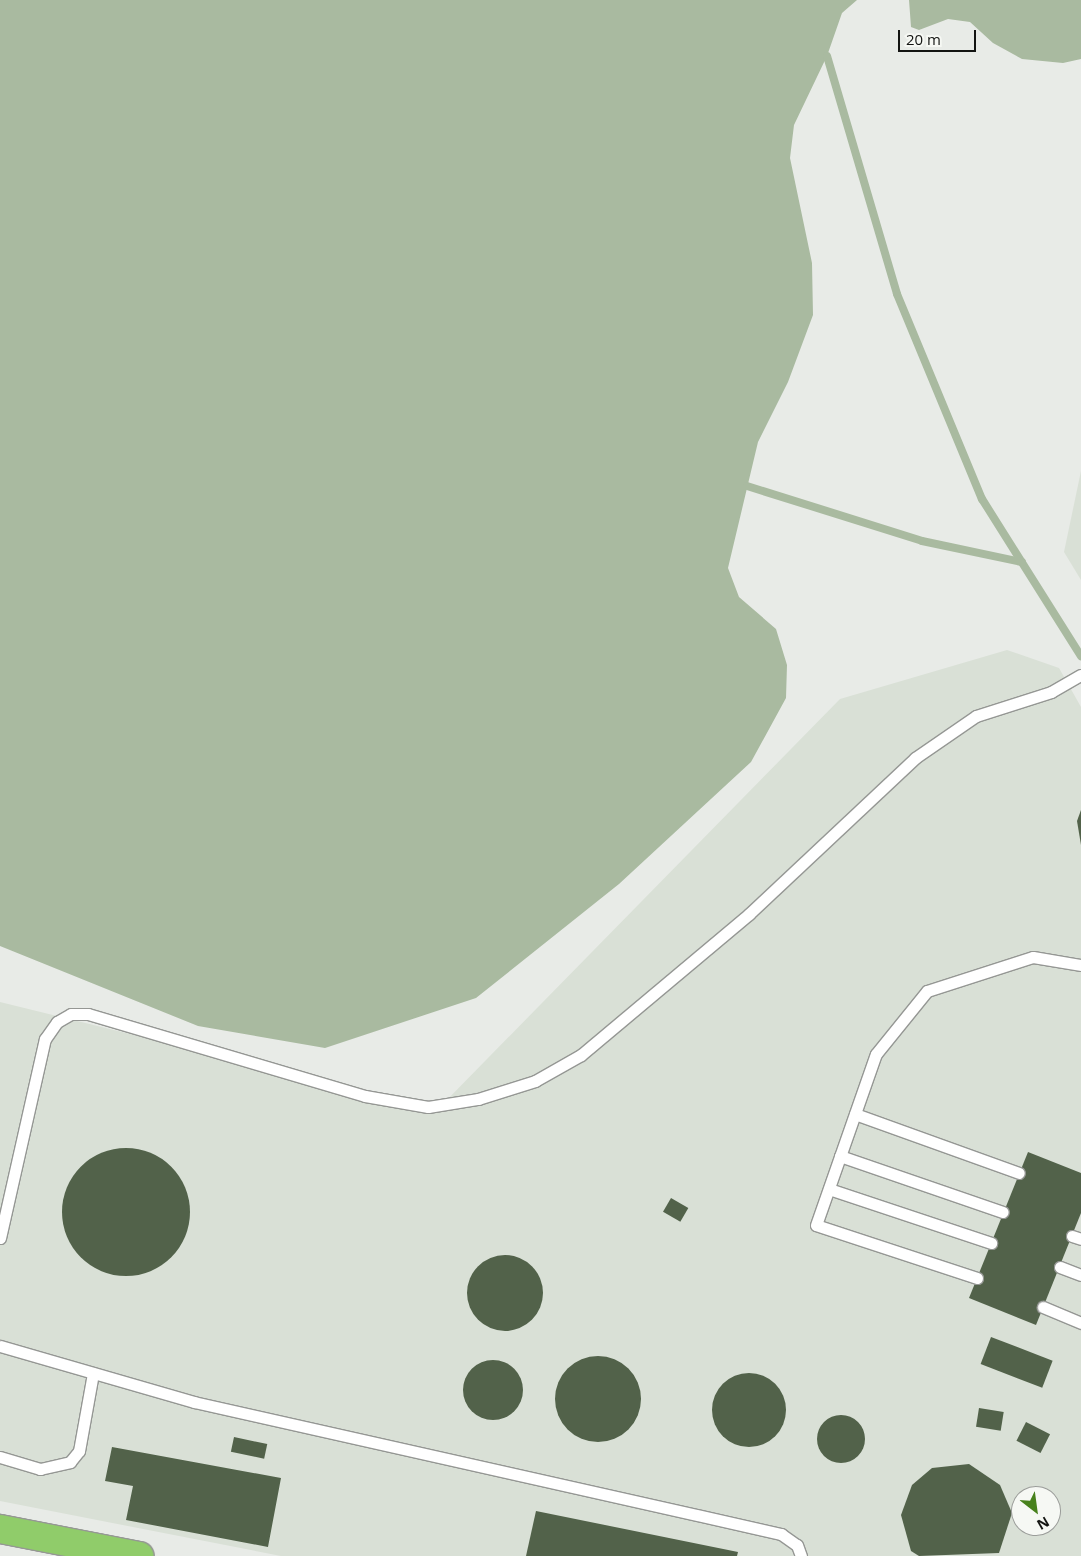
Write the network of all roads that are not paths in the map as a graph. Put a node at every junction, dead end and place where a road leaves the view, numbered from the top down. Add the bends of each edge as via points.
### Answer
1 (1081, 675) edge
2 (1081, 965) edge
3 (855, 1114) junction
4 (840, 1156) junction
5 (1020, 1173) dead end
6 (829, 1189) junction
7 (1003, 1212) dead end
8 (0, 1238) edge
9 (991, 1243) dead end
10 (1060, 1267) dead end
11 (1081, 1275) edge
12 (977, 1278) dead end
13 (1043, 1307) dead end
14 (1081, 1322) edge
15 (0, 1346) edge
16 (93, 1373) junction
17 (0, 1456) edge
18 (0, 1529) edge
19 (139, 1556) edge
20 (801, 1556) edge

1 - 8 lane via 1051,692 976,716 915,758 749,914 581,1055 535,1081 478,1099 428,1107 365,1096 88,1014 71,1014 57,1022 45,1040
2 - 3 lane via 1033,957 927,991 876,1054
3 - 4 lane
3 - 5 lane
4 - 6 lane
4 - 7 lane
6 - 9 lane
6 - 12 lane via 816,1226
10 - 11 lane
13 - 14 lane
15 - 16 lane
16 - 17 lane via 79,1451 70,1462 40,1469
16 - 20 lane via 194,1402 781,1534 797,1544
18 - 19 highway

